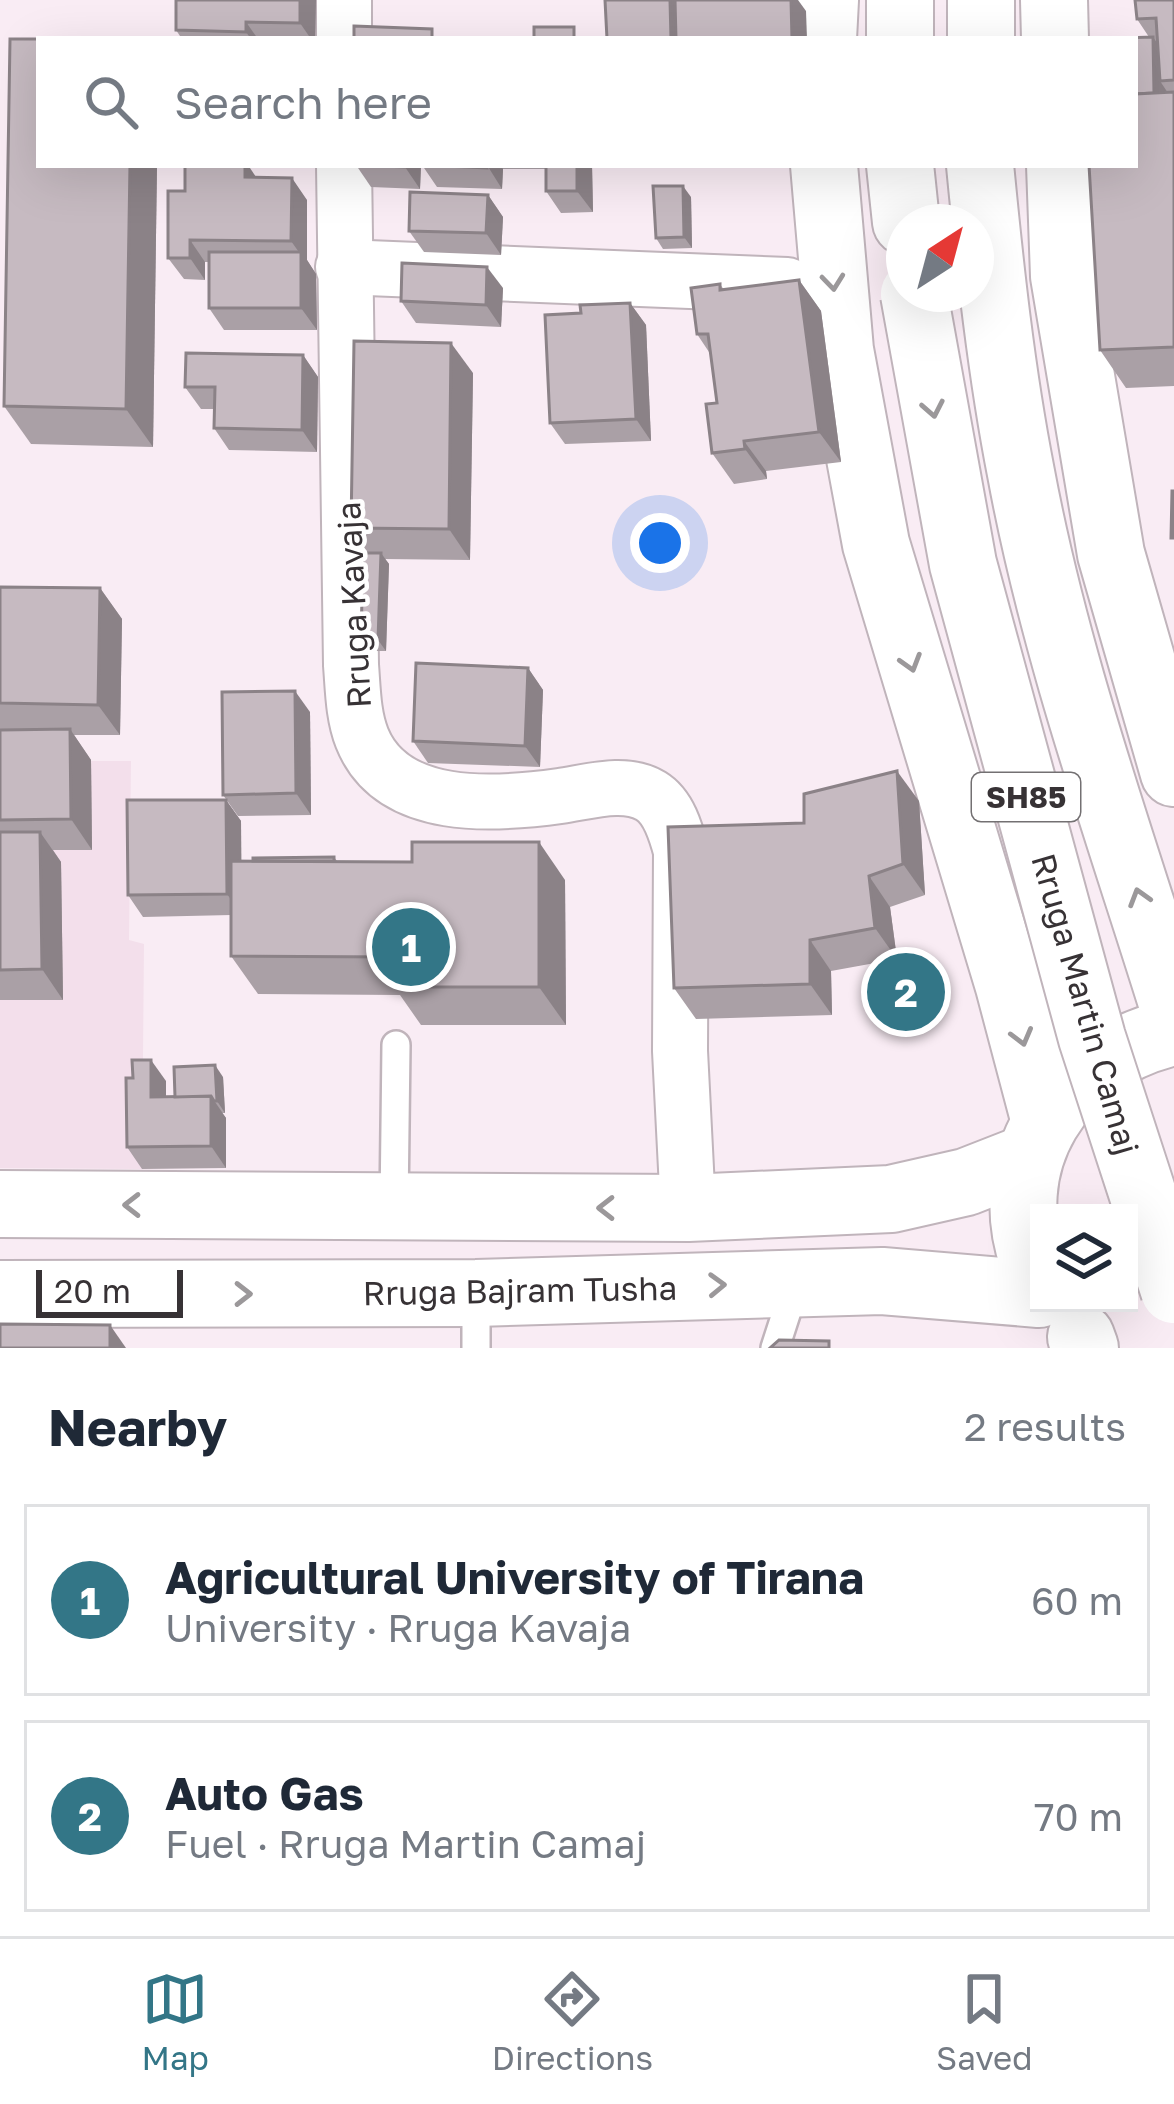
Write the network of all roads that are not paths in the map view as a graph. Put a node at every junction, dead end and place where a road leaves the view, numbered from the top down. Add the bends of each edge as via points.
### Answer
1 (344, 0) edge
2 (825, 0) edge
3 (900, 0) edge
4 (981, 0) edge
5 (1054, 0) edge
6 (344, 36) edge
7 (824, 36) edge
8 (899, 36) edge
9 (981, 36) edge
10 (1055, 36) edge
11 (344, 168) edge
12 (824, 168) edge
13 (900, 168) edge
14 (980, 168) edge
15 (1060, 168) edge
16 (904, 204) edge
17 (343, 267) junction
18 (788, 285) edge
19 (917, 312) edge
20 (1174, 773) edge
21 (1174, 1009) edge
22 (1174, 1032) edge
23 (396, 1045) dead end
24 (1038, 1139) junction
25 (0, 1204) edge
26 (394, 1207) junction
27 (688, 1208) junction
28 (1030, 1247) edge
29 (796, 1283) junction
30 (1174, 1290) edge
31 (0, 1294) edge
32 (476, 1321) edge
33 (1071, 1326) edge
34 (775, 1348) edge

1 - 6 street
2 - 7 main road
3 - 8 main road
4 - 9 main road
5 - 10 main road
11 - 17 street, Rruga Kavaja
12 -> 24 main road via 840,350 876,544 1009,986
13 - 16 main road
21 -> 14 main road, SH85 via 1062,650 1021,476
15 - 20 main road via 1064,276 1112,554
17 - 18 street
17 - 27 street, Rruga Kavaja via 351,665 363,742 409,789 442,797 526,801 636,788 656,798 682,851
19 -> 30 main road, Rruga Martin Camaj / SH85, bridge via 963,564 1091,1038
22 - 24 main road via 1098,1063 1068,1089
23 - 26 lane
24 - 27 main road via 966,1182 891,1199
24 - 28 main road via 1024,1192
26 -> 25 main road
27 -> 26 main road
32 -> 29 main road, Rruga Bajram Tusha
29 - 33 main road, Rruga Bajram Tusha via 946,1284
29 - 34 lane
31 -> 32 main road, Rruga Bajram Tusha

